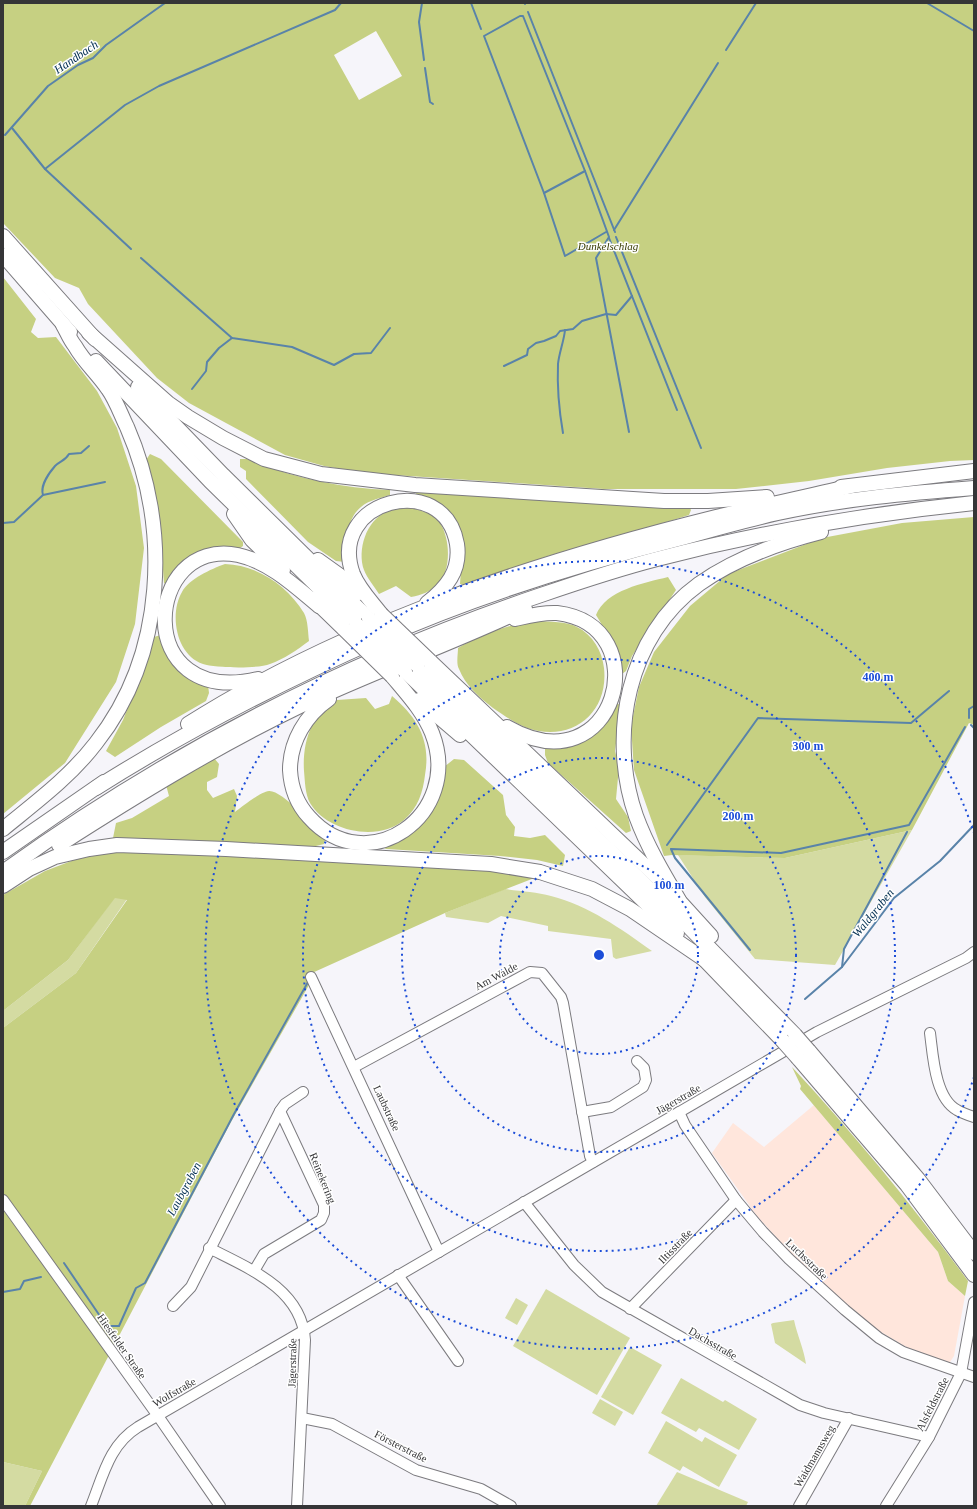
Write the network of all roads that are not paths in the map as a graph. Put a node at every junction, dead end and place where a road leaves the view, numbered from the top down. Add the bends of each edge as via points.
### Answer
1 (3, 236) edge
2 (3, 255) edge
3 (63, 325) junction
4 (89, 333) junction
5 (974, 471) edge
6 (210, 481) junction
7 (851, 486) junction
8 (974, 488) edge
9 (974, 503) edge
10 (894, 512) junction
11 (589, 579) junction
12 (320, 606) junction
13 (417, 610) junction
14 (362, 622) junction
15 (491, 624) junction
16 (411, 668) junction
17 (276, 675) junction
18 (356, 682) junction
19 (486, 714) junction
20 (96, 788) junction
21 (3, 829) edge
22 (3, 852) edge
23 (3, 872) edge
24 (3, 882) edge
25 (3, 886) edge
26 (679, 900) junction
27 (974, 952) edge
28 (705, 960) junction
29 (731, 968) junction
30 (311, 977) dead end
31 (930, 1033) dead end
32 (788, 1038) junction
33 (804, 1054) junction
34 (637, 1061) dead end
35 (354, 1067) junction
36 (303, 1092) dead end
37 (280, 1111) junction
38 (582, 1112) junction
39 (679, 1112) junction
40 (974, 1117) edge
41 (592, 1162) junction
42 (3, 1200) edge
43 (736, 1200) junction
44 (524, 1202) junction
45 (209, 1248) junction
46 (439, 1252) junction
47 (973, 1252) edge
48 (254, 1271) junction
49 (972, 1273) edge
50 (398, 1275) junction
51 (974, 1302) edge
52 (173, 1306) dead end
53 (630, 1309) junction
54 (304, 1330) junction
55 (458, 1361) dead end
56 (961, 1373) junction
57 (974, 1377) edge
58 (158, 1416) junction
59 (302, 1418) junction
60 (849, 1418) junction
61 (930, 1437) junction
62 (91, 1506) edge
63 (220, 1506) edge
64 (297, 1506) edge
65 (511, 1506) edge
66 (799, 1506) edge
67 (886, 1506) edge

1 - 4 highway
2 - 3 highway
3 - 6 highway
3 - 21 highway via 75,347 109,390 135,446 151,506 156,568 151,622 138,667 112,720 97,742 66,776
4 - 7 highway via 168,403 188,417 264,458 320,474 415,485 664,501 733,500
4 - 14 highway via 172,424 296,549
5 - 7 highway
6 - 12 highway via 252,540
6 - 14 highway
7 - 13 highway via 723,515 610,545
8 - 20 highway via 779,512 564,570 373,641 218,717 152,753
9 - 10 highway
10 - 11 highway via 716,545
10 - 26 highway via 795,539 737,562 688,592 667,614 652,636 636,669 627,701 623,725 624,764 630,796 640,826 650,850
11 - 15 highway
11 - 23 highway via 491,612 397,649 261,713 149,775
12 - 14 highway
12 - 17 highway via 277,572 237,555 218,555 202,559 184,571 173,584 165,604 164,626 168,643 183,664 201,677 223,683 241,683
13 - 14 highway via 450,581 456,566 457,547 450,526 438,512 416,501 400,500 382,504 367,514 357,527 351,542 350,558
13 - 17 highway via 372,628
14 - 16 highway, bridge
14 - 16 highway, bridge
15 - 18 highway
15 - 19 highway via 548,613 564,614 580,620 599,634 608,648 616,682 603,716 588,731 567,740 547,742 530,739
16 - 18 highway via 412,700 428,725 437,751 438,777 432,799 418,820 397,834 375,842 343,839 319,827 301,807 295,795 290,773 293,749 305,722 322,704
16 - 19 highway
16 - 28 highway via 501,763
16 - 29 highway
17 - 20 highway via 210,710
18 - 24 highway via 283,714 189,765
19 - 26 highway
20 - 22 highway
25 - 28 highway via 29,869 55,858 88,849 117,845 491,864 540,872 592,889 637,913
26 - 29 highway via 720,947
27 - 39 street, Jägerstraße via 817,1032
28 - 32 highway
29 - 32 highway
30 - 35 street, Laubstraße via 351,1066
31 - 40 street via 934,1062 944,1098 957,1110
32 - 33 highway, bridge
33 - 47 highway via 918,1179
33 - 49 highway
34 - 38 street via 644,1068 646,1080 643,1087 612,1107
35 - 38 street, Am Walde via 530,972 537,971 544,975 562,1000
35 - 46 street, Laubstraße
36 - 37 street via 285,1104
37 - 45 street
37 - 48 street, Reinekering via 324,1205 324,1213 321,1220 264,1254
38 - 41 street, Am Walde
39 - 41 street, Jägerstraße
39 - 43 street, Luchsstraße via 685,1125
41 - 44 street, Jägerstraße
42 - 58 street, Hiesfelder Straße
43 - 53 street, Iltisstraße
43 - 56 street, Luchsstraße via 789,1259 879,1338 920,1359
44 - 46 street, Jägerstraße
44 - 53 street, Dachsstraße via 583,1276 602,1292
45 - 48 street
45 - 52 street via 191,1286
46 - 50 street, Jägerstraße
48 - 54 street via 268,1279 284,1294 302,1322
50 - 54 street, Jägerstraße
50 - 55 street
51 - 56 street, Alsfeldstraße
53 - 60 street, Dachsstraße via 789,1400 818,1411
54 - 58 street, Wolfstraße
54 - 59 street, Jägerstraße
56 - 57 street, Luchsstraße
56 - 61 street, Alsfeldstraße
58 - 62 street, Wolfstraße via 131,1431 117,1445
58 - 63 street, Hiesfelder Straße
59 - 64 street, Jägerstraße
59 - 65 street, Försterstraße via 332,1424 416,1470 481,1489
60 - 61 street, Dachsstraße
60 - 66 street, Waidmannsweg
61 - 67 street, Alsfeldstraße

